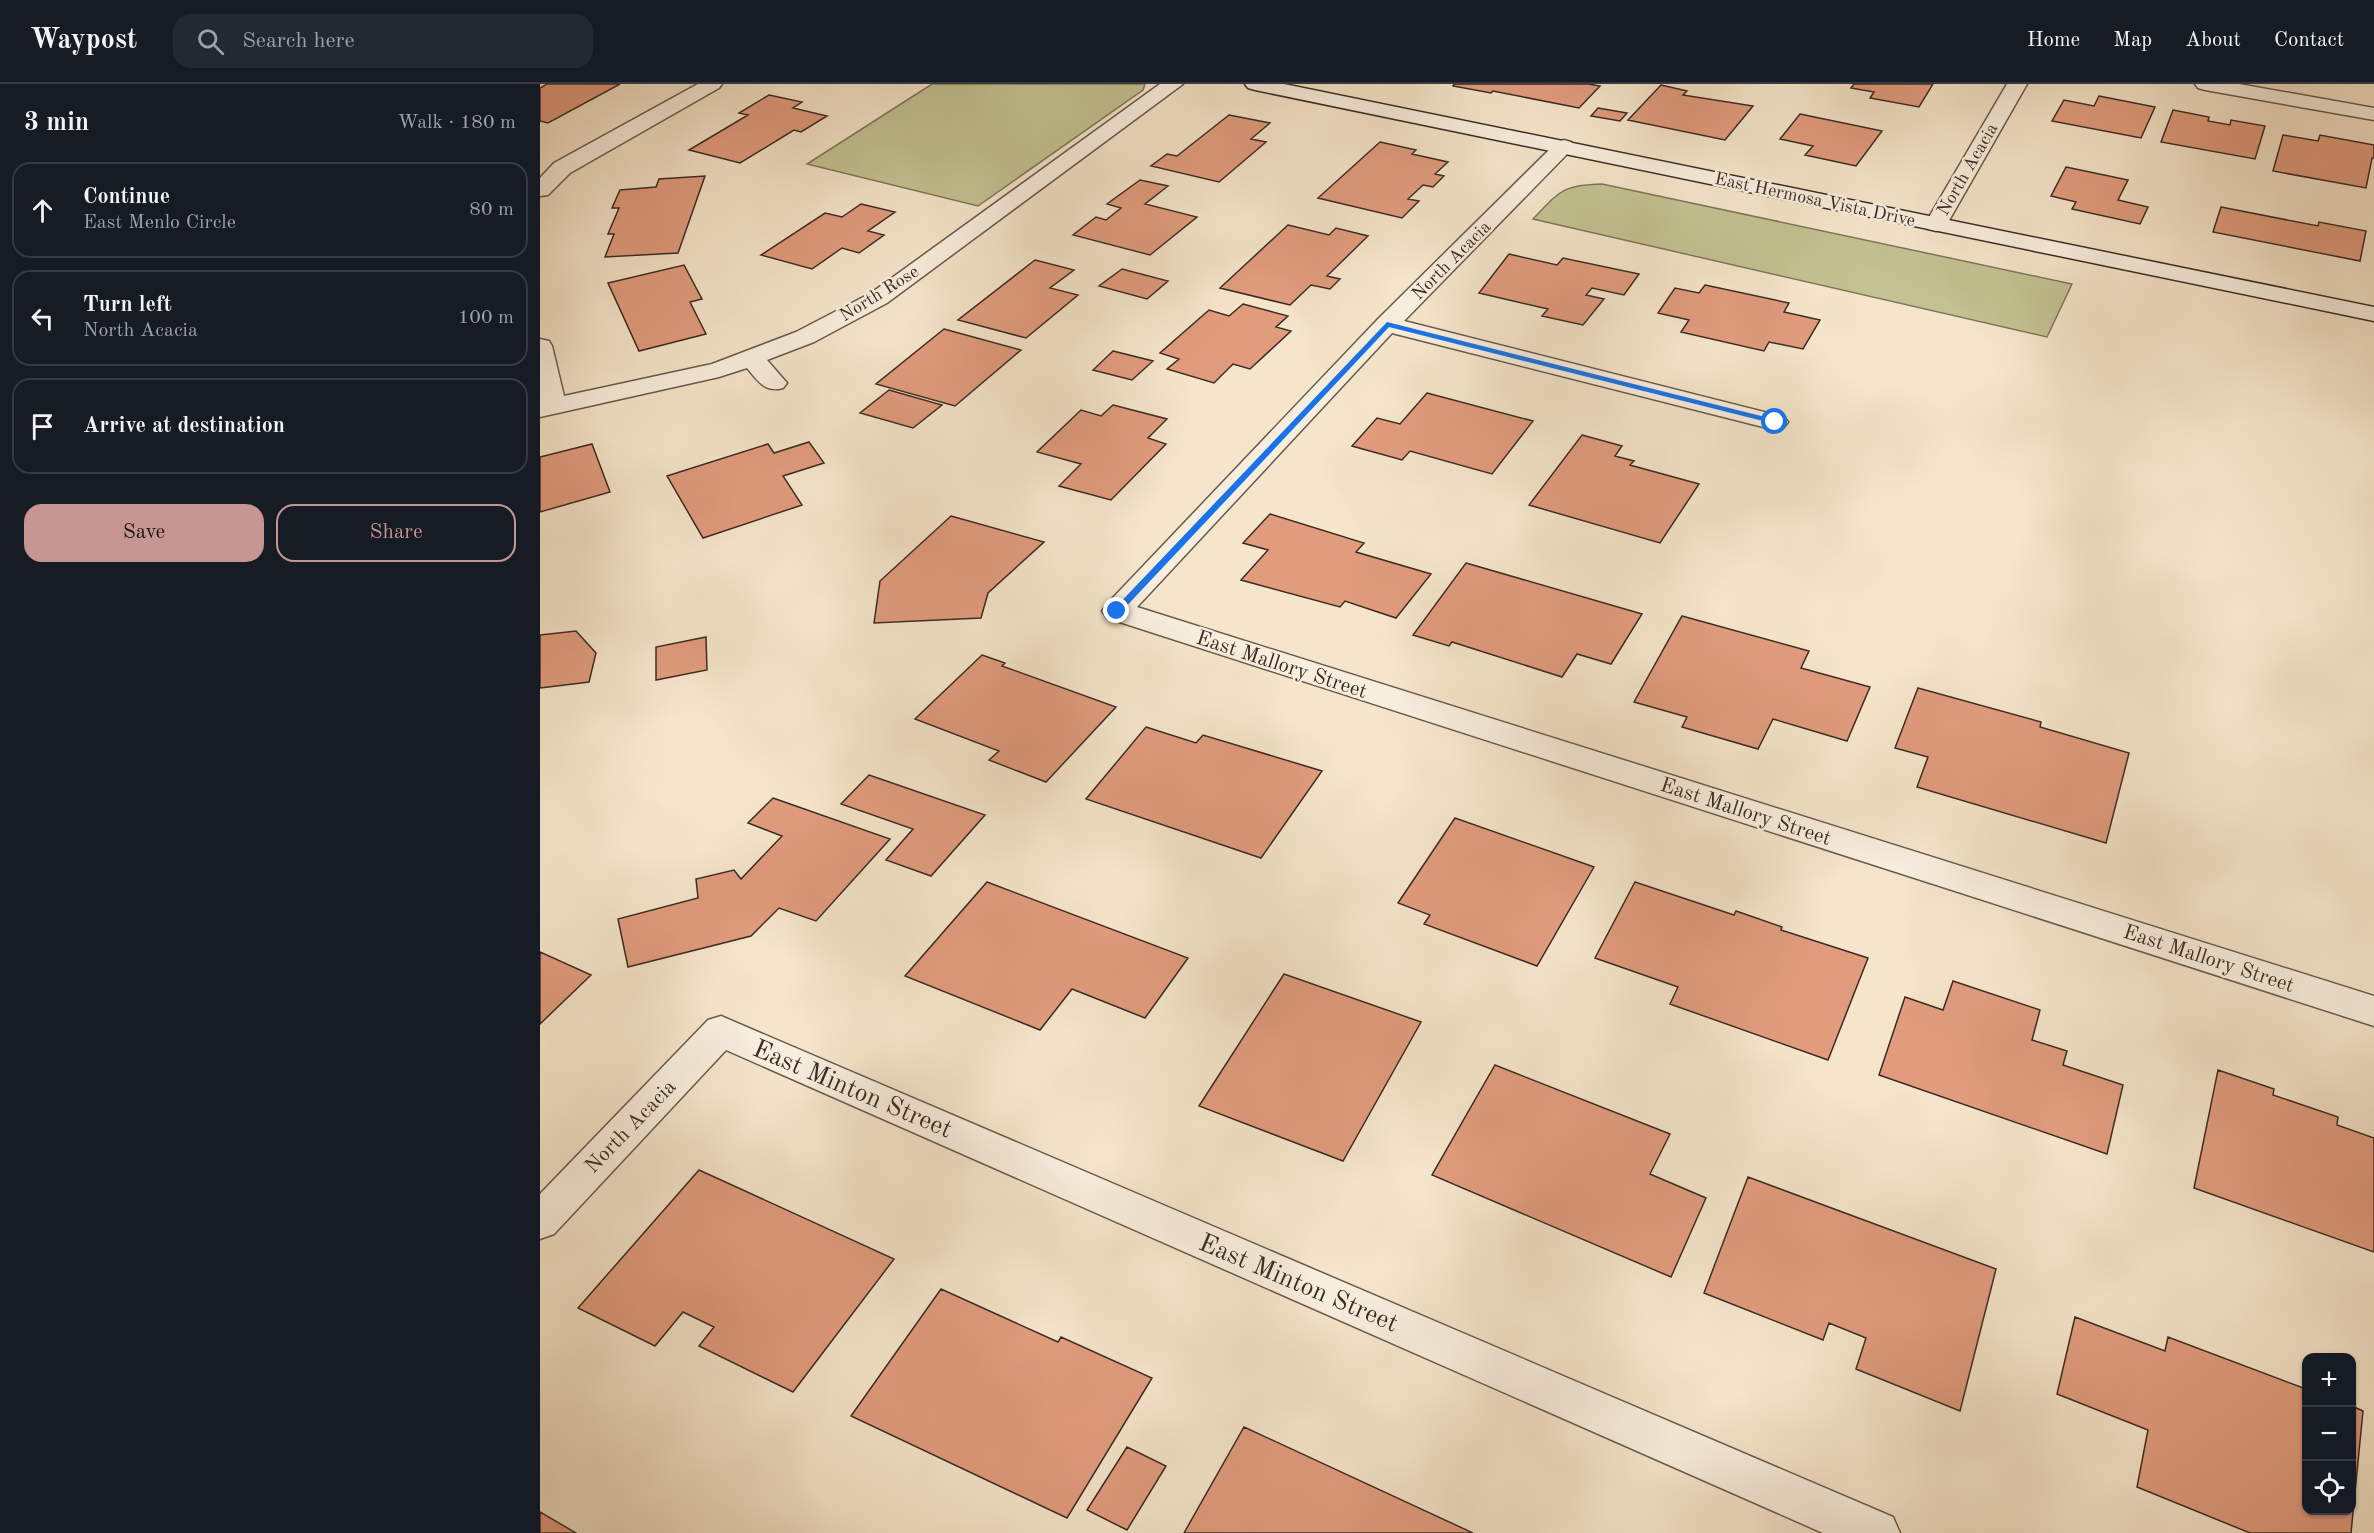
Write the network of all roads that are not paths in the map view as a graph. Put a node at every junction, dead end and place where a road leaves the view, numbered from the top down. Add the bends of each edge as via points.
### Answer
1 (712, 84) edge
2 (1173, 84) edge
3 (1255, 84) edge
4 (2017, 84) edge
5 (2205, 84) edge
6 (2374, 114) edge
7 (1564, 146) junction
8 (540, 190) edge
9 (1936, 224) junction
10 (2374, 315) edge
11 (1387, 324) junction
12 (540, 346) edge
13 (751, 358) junction
14 (774, 383) dead end
15 (547, 408) edge
16 (1775, 422) dead end
17 (1117, 611) joint
18 (2374, 1011) edge
19 (721, 1030) joint
20 (540, 1221) edge
21 (1877, 1533) edge

1 - 8 street via 562,168
2 - 13 street, North Rose via 879,298 805,337
3 - 7 street, East Hermosa Vista Drive
4 - 9 street, North Acacia
5 - 6 street
7 - 9 street, East Hermosa Vista Drive
7 - 11 street, North Acacia
9 - 10 street, East Hermosa Vista Drive
11 - 16 street
11 - 17 street, North Acacia
12 - 15 street
13 - 14 street
13 - 15 street, North Rose via 720,370
17 - 18 street, East Mallory Street
19 - 20 street, North Acacia
19 - 21 street, East Minton Street

